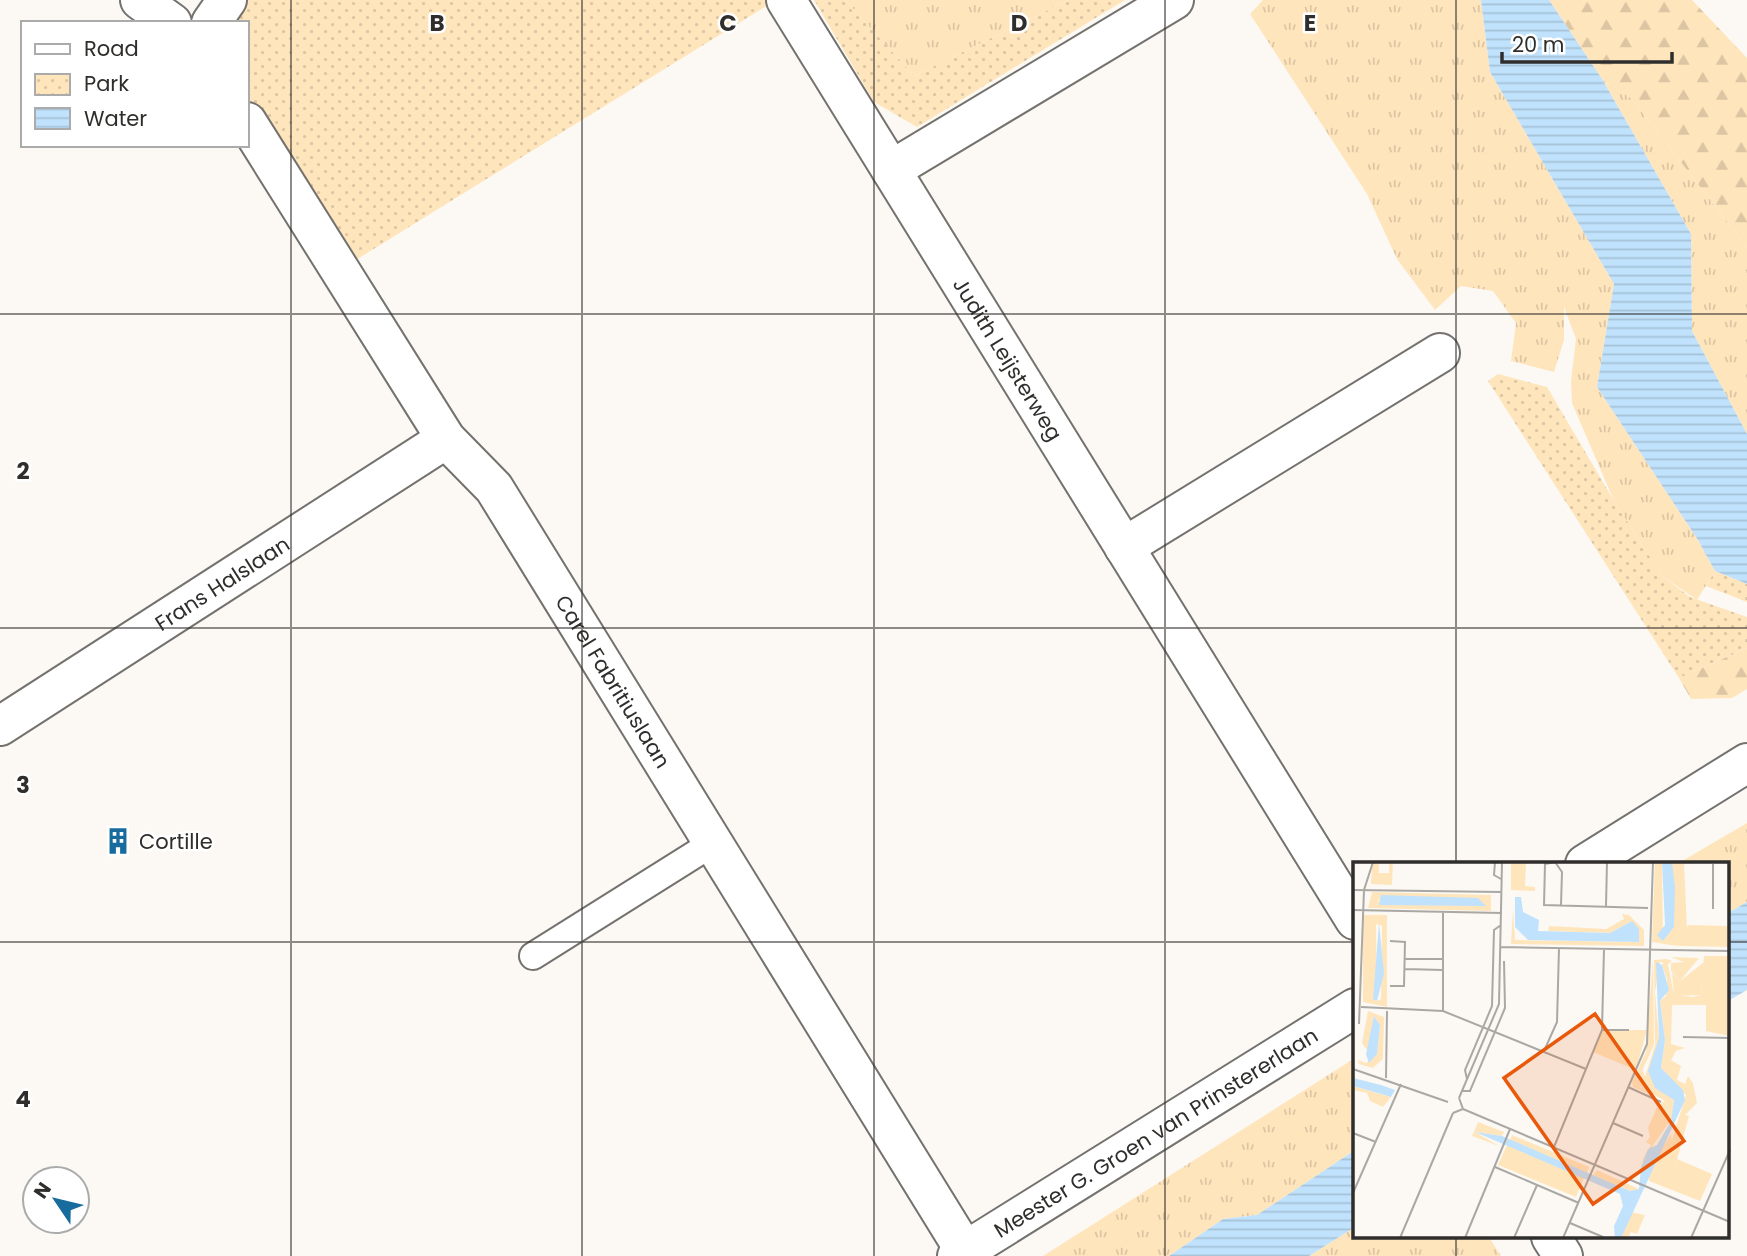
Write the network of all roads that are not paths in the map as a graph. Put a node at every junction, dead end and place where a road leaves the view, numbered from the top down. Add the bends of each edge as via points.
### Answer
1 (140, 0) edge
2 (227, 0) edge
3 (786, 0) edge
4 (1174, 0) edge
5 (169, 21) edge
6 (212, 21) edge
7 (248, 124) edge
8 (891, 170) junction
9 (1440, 353) dead end
10 (446, 439) junction
11 (1124, 547) junction
12 (4, 712) edge
13 (1747, 763) edge
14 (713, 843) junction
15 (1588, 862) edge
16 (1353, 917) edge
17 (533, 956) dead end
18 (1353, 1009) edge
19 (1552, 1238) edge
20 (961, 1254) edge
21 (1563, 1256) edge

1 - 5 street
2 - 6 street
3 - 8 street, Judith Leijsterweg
4 - 8 street
7 - 10 street, Carel Fabritiuslaan
8 - 11 street, Judith Leijsterweg
9 - 11 street
10 - 12 street, Frans Halslaan
10 - 14 street, Carel Fabritiuslaan via 494,488
11 - 16 street, Judith Leijsterweg
13 - 15 street
14 - 17 lane
14 - 20 street, Carel Fabritiuslaan
18 - 20 street, Meester G. Groen van Prinstererlaan
19 - 21 street

